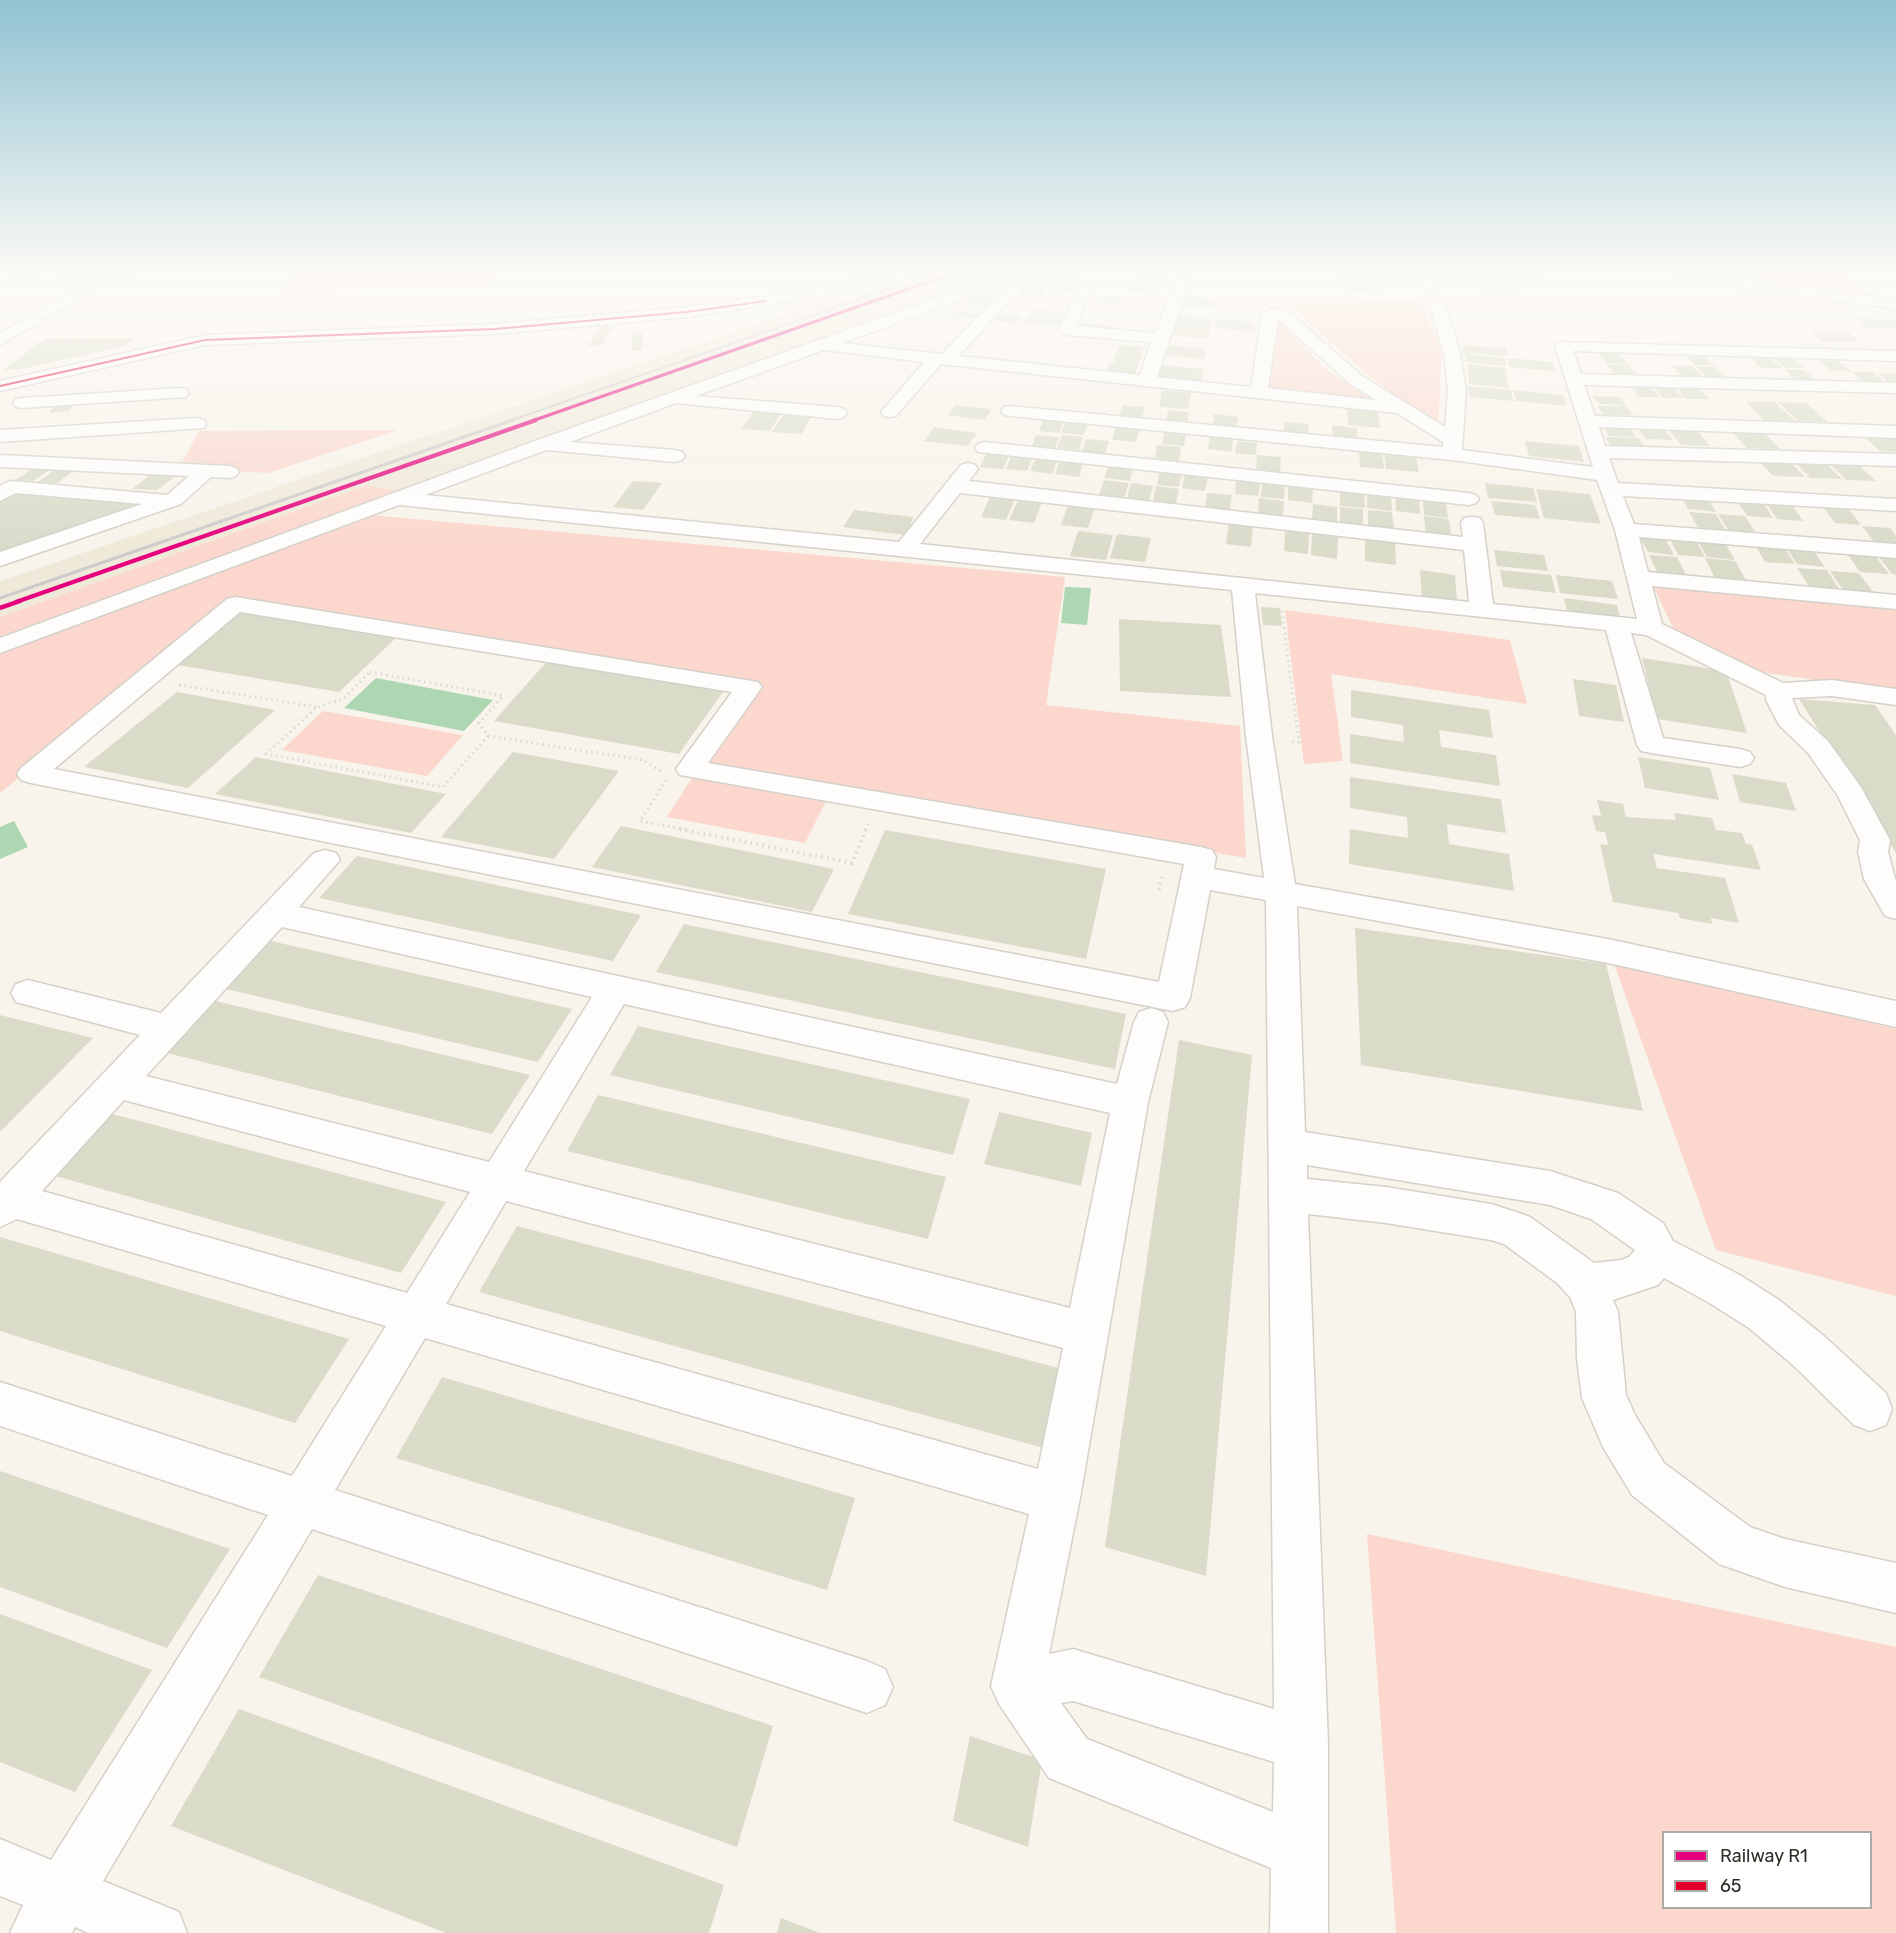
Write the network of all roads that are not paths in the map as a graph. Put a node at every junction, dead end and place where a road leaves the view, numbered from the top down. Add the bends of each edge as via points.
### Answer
1 (88, 366) edge
2 (765, 366) edge
3 (935, 366) edge
4 (1010, 366) edge
5 (1152, 366) edge
6 (1263, 366) edge
7 (1338, 366) edge
8 (1454, 366) edge
9 (1569, 366) edge
10 (1037, 369) junction
11 (36, 378) junction
12 (1573, 379) junction
13 (1147, 381) junction
14 (0, 386) edge
15 (1896, 388) edge
16 (1259, 392) junction
17 (180, 393) dead end
18 (672, 399) junction
19 (22, 403) junction
20 (1401, 408) junction
21 (1010, 411) junction
22 (890, 412) dead end
23 (838, 413) dead end
24 (1587, 421) junction
25 (197, 424) dead end
26 (0, 426) edge
27 (1896, 432) edge
28 (0, 436) edge
29 (542, 445) junction
30 (985, 448) junction
31 (1456, 450) junction
32 (1597, 452) junction
33 (675, 456) dead end
34 (1896, 460) edge
35 (0, 461) edge
36 (206, 471) junction
37 (229, 472) dead end
38 (1608, 482) junction
39 (955, 486) junction
40 (0, 495) edge
41 (400, 499) junction
42 (1469, 499) junction
43 (174, 500) junction
44 (1896, 505) edge
45 (1626, 530) junction
46 (1474, 545) junction
47 (905, 549) junction
48 (1896, 551) edge
49 (0, 559) edge
50 (1638, 578) junction
51 (1243, 585) junction
52 (1896, 602) edge
53 (1482, 611) junction
54 (1617, 625) junction
55 (1651, 628) junction
56 (0, 646) edge
57 (1779, 691) junction
58 (1896, 697) edge
59 (1740, 758) dead end
60 (325, 860) dead end
61 (1197, 877) junction
62 (1281, 891) junction
63 (1896, 908) edge
64 (277, 915) junction
65 (615, 989) junction
66 (28, 993) dead end
67 (1896, 1014) edge
68 (1151, 1022) dead end
69 (170, 1029) junction
70 (118, 1084) junction
71 (1130, 1102) junction
72 (1287, 1145) junction
73 (498, 1181) junction
74 (1289, 1195) junction
75 (5, 1204) edge
76 (1659, 1254) junction
77 (1586, 1284) junction
78 (416, 1316) junction
79 (1086, 1333) junction
80 (0, 1404) edge
81 (1870, 1408) dead end
82 (1056, 1498) junction
83 (302, 1502) junction
84 (1896, 1588) edge
85 (1017, 1686) junction
86 (867, 1687) dead end
87 (1301, 1744) junction
88 (1300, 1851) junction
89 (0, 1868) edge
90 (51, 1913) edge
91 (158, 1933) edge
92 (1299, 1933) edge

1 - 11 street
2 - 18 street
3 - 22 street
4 - 10 street
5 - 13 street
6 - 16 street
7 - 20 street
8 - 31 street
9 - 12 street
10 - 13 street
10 - 21 street
11 - 14 street
11 - 19 street via 39,386
12 - 15 street
12 - 24 street
13 - 16 street
16 - 20 street
17 - 19 street
18 - 23 street
18 - 29 street
19 - 26 street
20 - 31 street
21 - 30 street
21 - 31 street
24 - 27 street
24 - 32 street
25 - 28 street
29 - 33 street
29 - 41 street
30 - 39 street
30 - 42 street
31 - 38 street
31 - 42 street
32 - 34 street
32 - 38 street
35 - 36 street
36 - 37 street
36 - 43 street
38 - 44 street
38 - 45 street
39 - 46 street
39 - 47 street
40 - 43 street via 12,488
41 - 47 street
41 - 56 street
42 - 46 street
43 - 49 street
45 - 48 street
45 - 50 street
46 - 53 street
47 - 51 street
50 - 52 street
50 - 55 street
51 - 53 street
51 - 62 street
53 - 54 street
54 - 55 street
54 - 59 street via 1651,745
55 - 57 street
57 - 58 street via 1832,688
57 - 63 street via 1788,719 1818,747 1864,817 1875,840 1873,852 1879,879
60 - 64 street
61 - 61 street via 1173,998 31,774 235,604 749,687 690,770 1201,857
61 - 62 street
62 - 67 street via 1608,951
62 - 72 street
64 - 65 street
64 - 69 street
65 - 71 street
65 - 73 street
66 - 69 street
68 - 71 street
69 - 70 street
70 - 73 street
70 - 75 street
71 - 79 street
72 - 74 street
72 - 76 street via 1550,1188 1604,1206 1649,1236
73 - 78 street
73 - 79 street
74 - 77 street via 1491,1222 1516,1230
74 - 87 street
75 - 78 street
76 - 77 street via 1643,1271
76 - 81 street via 1764,1314
77 - 84 street via 1598,1312 1604,1398 1648,1479 1736,1547 1785,1563
78 - 82 street
78 - 83 street
79 - 82 street
80 - 83 street
82 - 85 street
83 - 86 street
83 - 90 street
85 - 87 street via 1072,1675
85 - 88 street via 1068,1759
87 - 88 street
88 - 92 street
89 - 90 street
90 - 91 street

